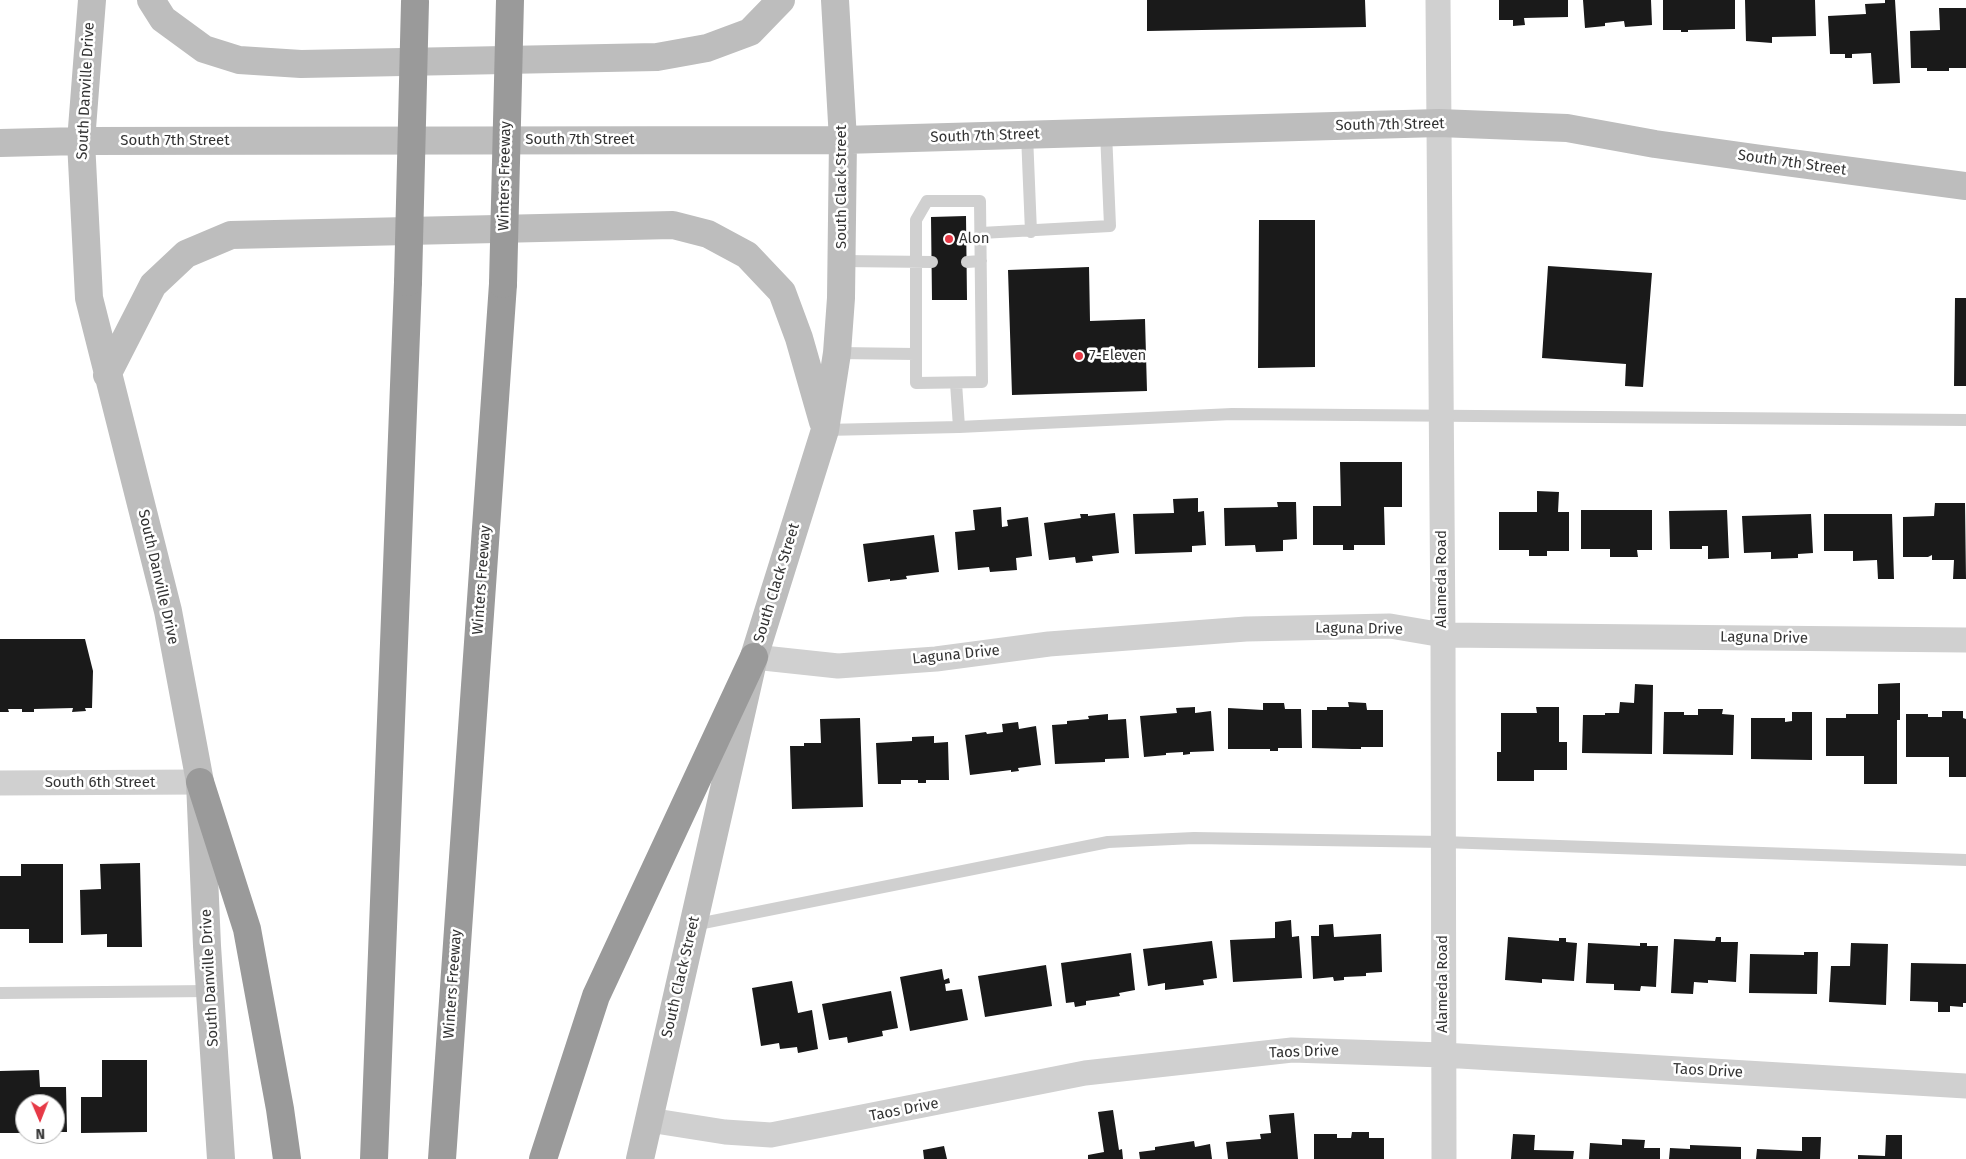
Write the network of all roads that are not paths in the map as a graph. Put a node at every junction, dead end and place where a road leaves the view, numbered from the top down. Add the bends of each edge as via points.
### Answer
1 (92, 0) edge
2 (151, 0) edge
3 (510, 0) edge
4 (782, 0) edge
5 (835, 0) edge
6 (1438, 0) edge
7 (416, 1) edge
8 (1440, 123) junction
9 (1106, 132) junction
10 (1027, 134) junction
11 (843, 140) junction
12 (81, 141) junction
13 (0, 143) edge
14 (1966, 186) edge
15 (1031, 232) junction
16 (981, 233) junction
17 (842, 261) junction
18 (981, 261) junction
19 (916, 262) junction
20 (932, 262) dead end
21 (967, 262) dead end
22 (837, 353) junction
23 (916, 354) junction
24 (107, 375) junction
25 (956, 383) junction
26 (1442, 417) junction
27 (1966, 420) edge
28 (959, 427) junction
29 (825, 430) junction
30 (1443, 635) junction
31 (1966, 640) edge
32 (754, 657) junction
33 (200, 782) junction
34 (0, 783) edge
35 (1443, 842) junction
36 (1966, 860) edge
37 (693, 924) junction
38 (210, 991) junction
39 (0, 993) edge
40 (1443, 1054) junction
41 (1966, 1086) edge
42 (649, 1120) junction
43 (221, 1159) edge
44 (287, 1159) edge
45 (374, 1159) edge
46 (442, 1159) edge
47 (543, 1159) edge
48 (640, 1159) edge
49 (1444, 1159) edge

1 - 12 main road, South Danville Drive
2 - 4 main road via 164,20 204,49 240,60 301,64 657,57 707,48 750,32
3 - 46 highway, Winters Freeway, bridge via 503,284
5 - 11 main road, South Clack Street
6 - 8 street, Alameda Road
7 - 45 highway, bridge
8 - 9 main road, South 7th Street
8 - 14 main road, South 7th Street via 1567,128 1742,157
8 - 26 street, Alameda Road
9 - 10 main road, South 7th Street
9 - 15 lane via 1110,226
10 - 11 main road, South 7th Street
10 - 15 lane
11 - 12 main road, South 7th Street
11 - 17 main road, South Clack Street
12 - 13 main road, South 7th Street
12 - 24 main road, South Danville Drive via 89,298
15 - 16 lane
16 - 18 lane
16 - 19 lane via 980,202 928,201 916,220
17 - 19 lane
17 - 22 main road, South Clack Street
18 - 21 lane
18 - 25 lane via 982,382
19 - 20 lane
19 - 23 lane
22 - 23 lane
22 - 29 main road, South Clack Street
23 - 25 lane via 916,383
24 - 29 main road via 153,285 186,254 231,235 673,226 708,234 747,255 782,292 799,338
24 - 33 main road, South Danville Drive via 168,611
25 - 28 lane
26 - 27 lane
26 - 28 lane via 1232,414
26 - 30 street, Alameda Road
28 - 29 lane
29 - 32 main road, South Clack Street
30 - 31 street, Laguna Drive
30 - 32 street, Laguna Drive via 1390,626 1246,629 1049,644 936,659 838,666
30 - 35 street, Alameda Road
32 - 37 main road, South Clack Street
32 - 47 highway via 596,996
33 - 34 street, South 6th Street
33 - 38 main road, South Danville Drive
33 - 44 highway via 247,929
35 - 36 lane
35 - 37 lane via 1194,838 1108,842
35 - 40 street, Alameda Road
37 - 42 main road, South Clack Street
38 - 39 lane
38 - 43 main road, South Danville Drive
40 - 41 street, Taos Drive
40 - 42 street, Taos Drive via 1292,1050 1085,1073 771,1136
40 - 49 street, Alameda Road
42 - 48 main road, South Clack Street

